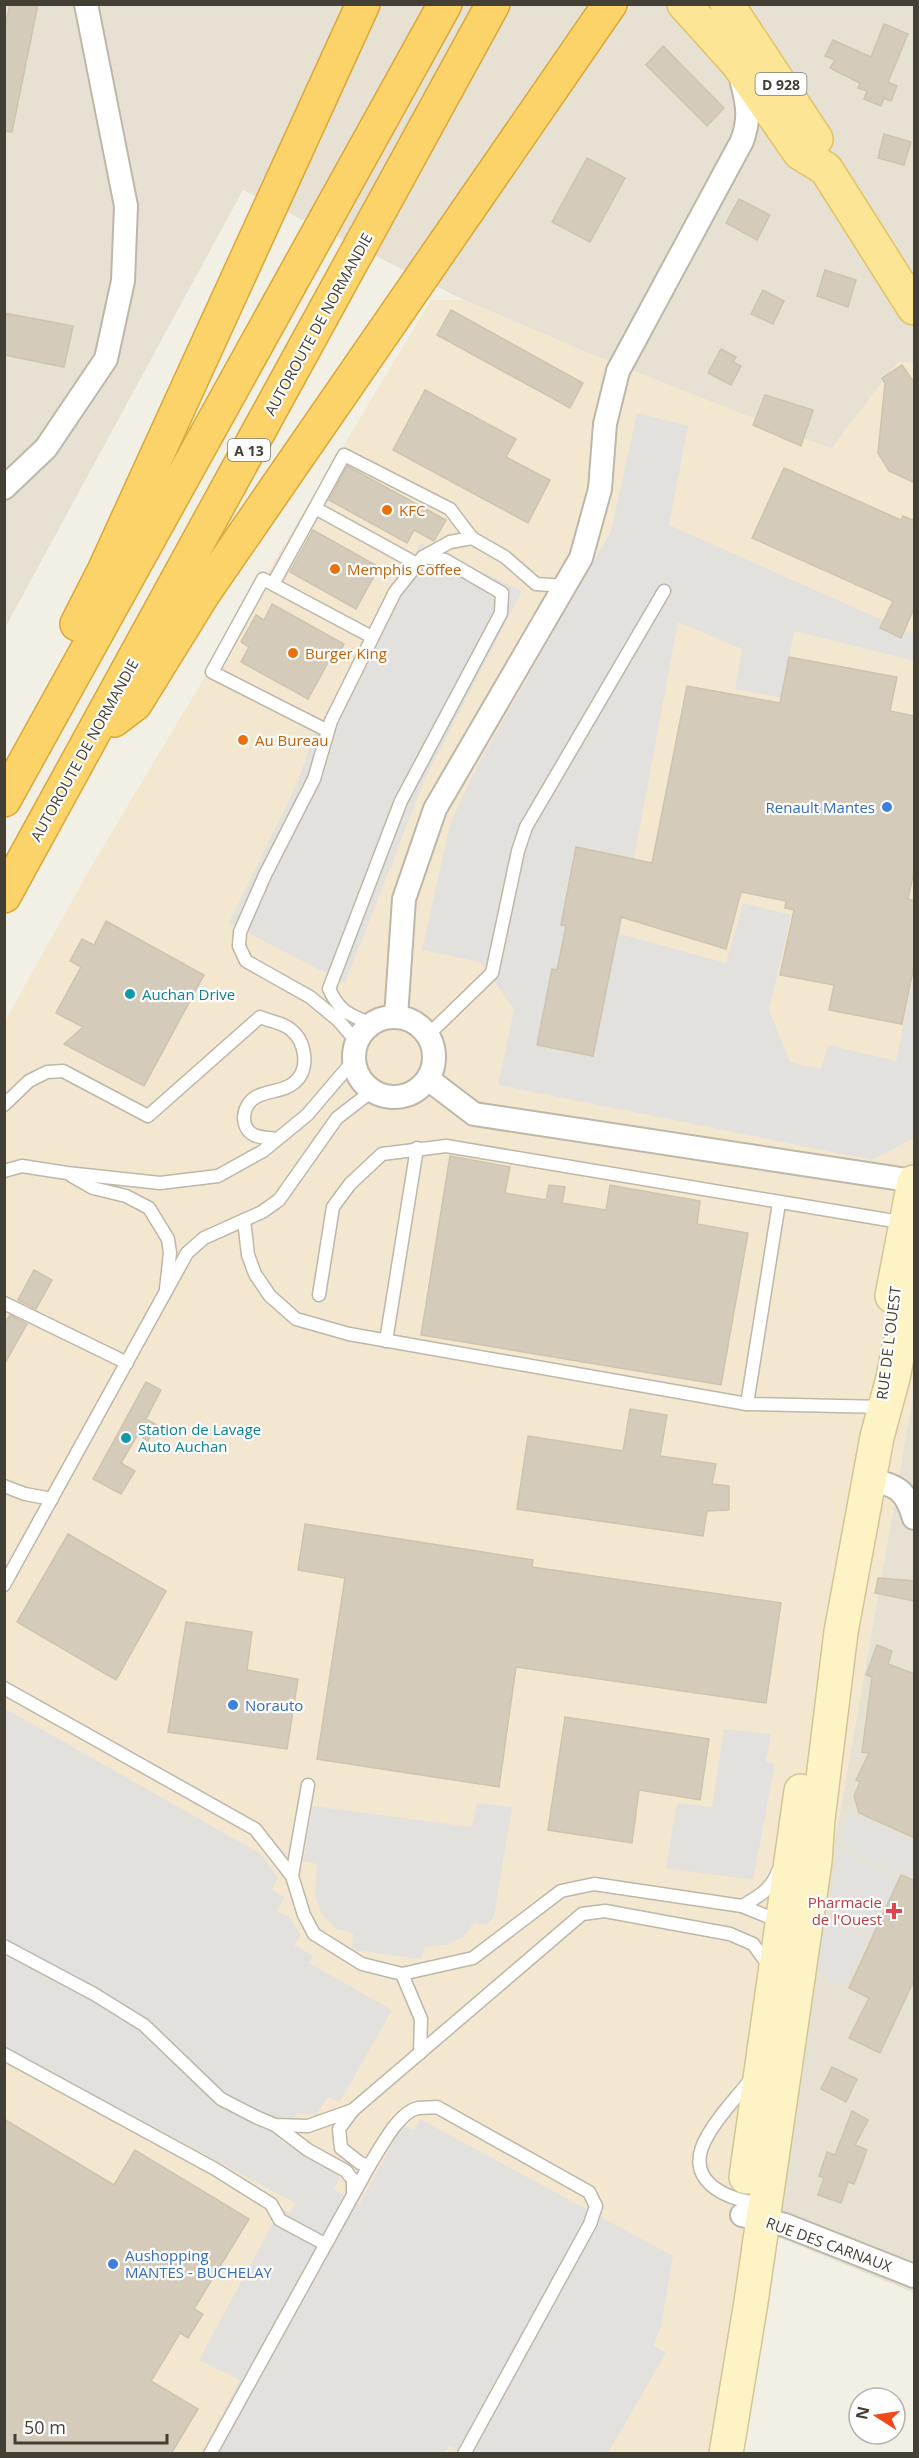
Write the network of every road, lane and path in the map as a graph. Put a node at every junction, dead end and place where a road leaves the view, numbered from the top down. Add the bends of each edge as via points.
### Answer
1 (86, 4) edge
2 (363, 4) edge
3 (445, 4) edge
4 (493, 4) edge
5 (684, 4) edge
6 (727, 4) edge
7 (611, 10) edge
8 (738, 64) junction
9 (826, 169) junction
10 (915, 308) edge
11 (4, 488) edge
12 (315, 508) junction
13 (472, 538) junction
14 (420, 561) junction
15 (273, 584) junction
16 (565, 586) junction
17 (664, 591) dead end
18 (372, 637) junction
19 (328, 731) junction
20 (89, 741) junction
21 (26, 761) junction
22 (4, 800) edge
23 (4, 896) edge
24 (329, 988) junction
25 (310, 997) junction
26 (396, 1017) junction
27 (371, 1024) junction
28 (428, 1035) junction
29 (355, 1051) junction
30 (428, 1079) junction
31 (372, 1091) junction
32 (4, 1105) edge
33 (277, 1139) junction
34 (417, 1148) junction
35 (4, 1171) edge
36 (67, 1173) junction
37 (915, 1182) edge
38 (779, 1203) junction
39 (244, 1221) junction
40 (910, 1228) edge
41 (915, 1270) edge
42 (319, 1295) dead end
43 (165, 1296) junction
44 (4, 1303) edge
45 (386, 1341) junction
46 (127, 1363) junction
47 (747, 1404) junction
48 (881, 1416) junction
49 (870, 1480) junction
50 (4, 1486) edge
51 (52, 1499) junction
52 (915, 1518) edge
53 (4, 1585) edge
54 (4, 1688) edge
55 (801, 1784) dead end
56 (308, 1785) dead end
57 (292, 1876) junction
58 (742, 1906) junction
59 (785, 1933) junction
60 (4, 1946) edge
61 (402, 1974) junction
62 (763, 2051) junction
63 (420, 2053) junction
64 (4, 2054) edge
65 (353, 2110) junction
66 (275, 2126) junction
67 (369, 2166) junction
68 (354, 2195) junction
69 (753, 2210) junction
70 (326, 2244) junction
71 (915, 2276) edge
72 (210, 2454) edge
73 (464, 2454) edge
74 (706, 2454) edge
75 (726, 2454) edge

1 - 11 street via 126,206 123,281 106,359 46,448
2 - 21 highway via 104,571 45,689
3 - 21 highway, A 13
4 - 20 highway, AUTOROUTE DE NORMANDIE / A 13
5 - 8 main road, D 928
6 - 9 main road, D 928 via 818,141
7 - 20 highway via 203,594 135,704
8 - 9 main road, D 928 via 800,153
8 - 16 street via 748,124 618,371 605,424 600,489 581,558
9 - 10 main road, D 928
12 - 13 lane via 344,455 450,509
12 - 14 lane
12 - 15 lane
13 - 14 lane via 450,542
13 - 16 lane via 506,557 536,584
14 - 18 lane via 395,592
14 - 24 lane via 445,560 502,593 501,613 401,801
15 - 18 lane
15 - 19 lane via 263,579 212,672
16 - 26 street via 435,809 404,898
17 - 28 lane via 526,827 492,974
18 - 19 lane
19 - 25 lane via 314,779 265,875 238,939 246,961
20 - 23 highway, AUTOROUTE DE NORMANDIE / A 13
21 - 22 highway, A 13
24 - 25 lane
24 - 27 lane via 344,1012
25 - 29 lane via 338,1020
26 - 27 street
26 - 28 street via 419,1025
27 - 29 street
28 - 30 street via 434,1049 434,1065
29 - 31 street via 357,1072
29 - 33 lane via 307,1115
30 - 31 street via 420,1089 396,1098
30 - 37 street via 474,1114
31 - 39 lane via 337,1118 279,1200
32 - 33 lane via 29,1081 47,1072 63,1071 148,1116 260,1017 290,1029 303,1047 303,1069 296,1082 257,1097 245,1111 244,1120 252,1134
33 - 36 lane via 218,1176 160,1183
34 - 38 lane via 446,1146
34 - 42 lane via 382,1154 350,1184 333,1207
34 - 45 lane
35 - 36 lane via 22,1166
36 - 43 lane via 93,1188 126,1196 149,1208 168,1239
37 - 40 main road, RUE DE L'OUEST
38 - 40 lane
38 - 47 lane
39 - 43 lane via 204,1238 187,1253
39 - 45 lane via 248,1256 255,1274 270,1296 296,1319
40 - 48 main road, RUE DE L'OUEST via 887,1319
41 - 48 main road, RUE DE L'OUEST
43 - 46 lane
44 - 46 lane
45 - 47 lane
46 - 51 lane
47 - 48 lane
48 - 49 main road, RUE DE L'OUEST
49 - 52 street via 902,1492
49 - 59 main road, RUE DE L'OUEST via 841,1632 805,1772
50 - 51 lane
51 - 53 lane
54 - 57 lane via 255,1829
55 - 58 lane via 775,1880 761,1896
56 - 57 lane
57 - 61 lane via 314,1934 362,1964
58 - 59 lane via 771,1918
58 - 61 lane via 594,1884 561,1891 473,1958
59 - 62 main road
59 - 63 lane via 730,1934 605,1911 582,1914
59 - 69 main road
60 - 66 lane via 129,2015 220,2099
61 - 63 lane via 421,2019
62 - 69 main road
62 - 69 lane via 752,2076 707,2136 699,2158 705,2179 722,2194
63 - 65 lane
64 - 70 lane via 215,2169 271,2204 280,2220
65 - 66 lane via 308,2126
65 - 67 lane via 339,2129 341,2148
66 - 68 lane via 346,2171 353,2180
67 - 68 lane
67 - 73 lane via 403,2115 416,2108 437,2107 589,2192 596,2206 590,2224
68 - 70 lane
69 - 71 street, RUE DES CARNAUX
69 - 74 main road
69 - 75 main road via 750,2313
70 - 72 lane

